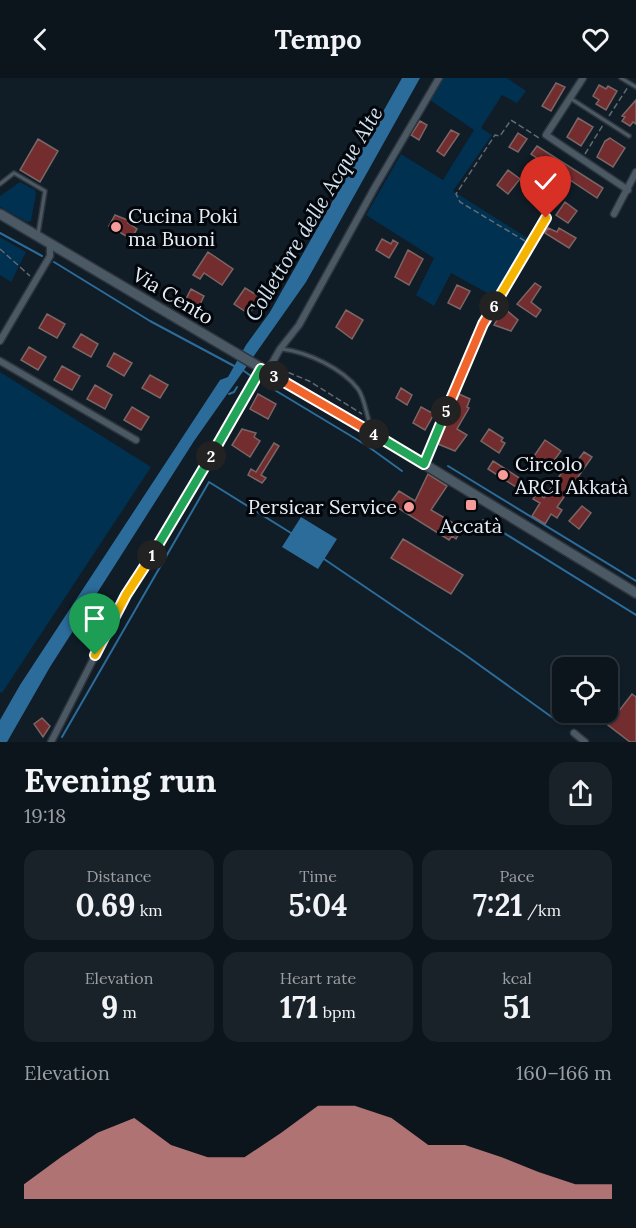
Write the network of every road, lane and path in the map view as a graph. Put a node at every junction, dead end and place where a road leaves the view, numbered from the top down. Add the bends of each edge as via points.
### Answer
1 (439, 78) edge
2 (583, 78) edge
3 (621, 78) edge
4 (630, 84) junction
5 (636, 87) edge
6 (570, 98) junction
7 (606, 121) junction
8 (629, 136) dead end
9 (540, 139) dead end
10 (582, 159) junction
11 (636, 172) edge
12 (0, 184) edge
13 (628, 190) junction
14 (0, 214) edge
15 (614, 214) dead end
16 (546, 218) dead end
17 (38, 236) junction
18 (50, 243) junction
19 (531, 244) junction
20 (0, 249) edge
21 (36, 279) junction
22 (2, 332) edge
23 (0, 340) edge
24 (280, 349) junction
25 (0, 361) edge
26 (263, 368) junction
27 (368, 416) junction
28 (364, 429) junction
29 (136, 440) dead end
30 (424, 464) junction
31 (636, 593) edge
32 (574, 733) dead end
33 (51, 742) edge
34 (585, 742) edge

1 - 24 street via 299,325
2 - 6 street
3 - 4 lane
4 - 5 lane
4 - 7 path
6 - 7 lane
6 - 10 street via 546,135
7 - 8 lane
7 - 10 path
9 - 19 path via 511,120 500,136 495,135 456,194 460,202
10 - 13 street
11 - 13 street
12 - 17 lane via 14,174 45,191
13 - 15 street
14 - 17 main road, Via Cento
16 - 19 street
17 - 18 main road, Via Cento
18 - 21 street via 50,256
18 - 26 main road, Via Cento
19 - 30 street via 483,324
20 - 21 path
21 - 22 street
22 - 23 street
24 - 26 street
24 - 27 lane via 296,351 332,368 358,390
25 - 29 street
26 - 27 path via 309,381 350,409
26 - 28 main road, Via Cento
26 - 33 street via 126,595
27 - 28 lane
28 - 30 main road, Via Cento
30 - 31 main road, Via Cento
32 - 34 street

